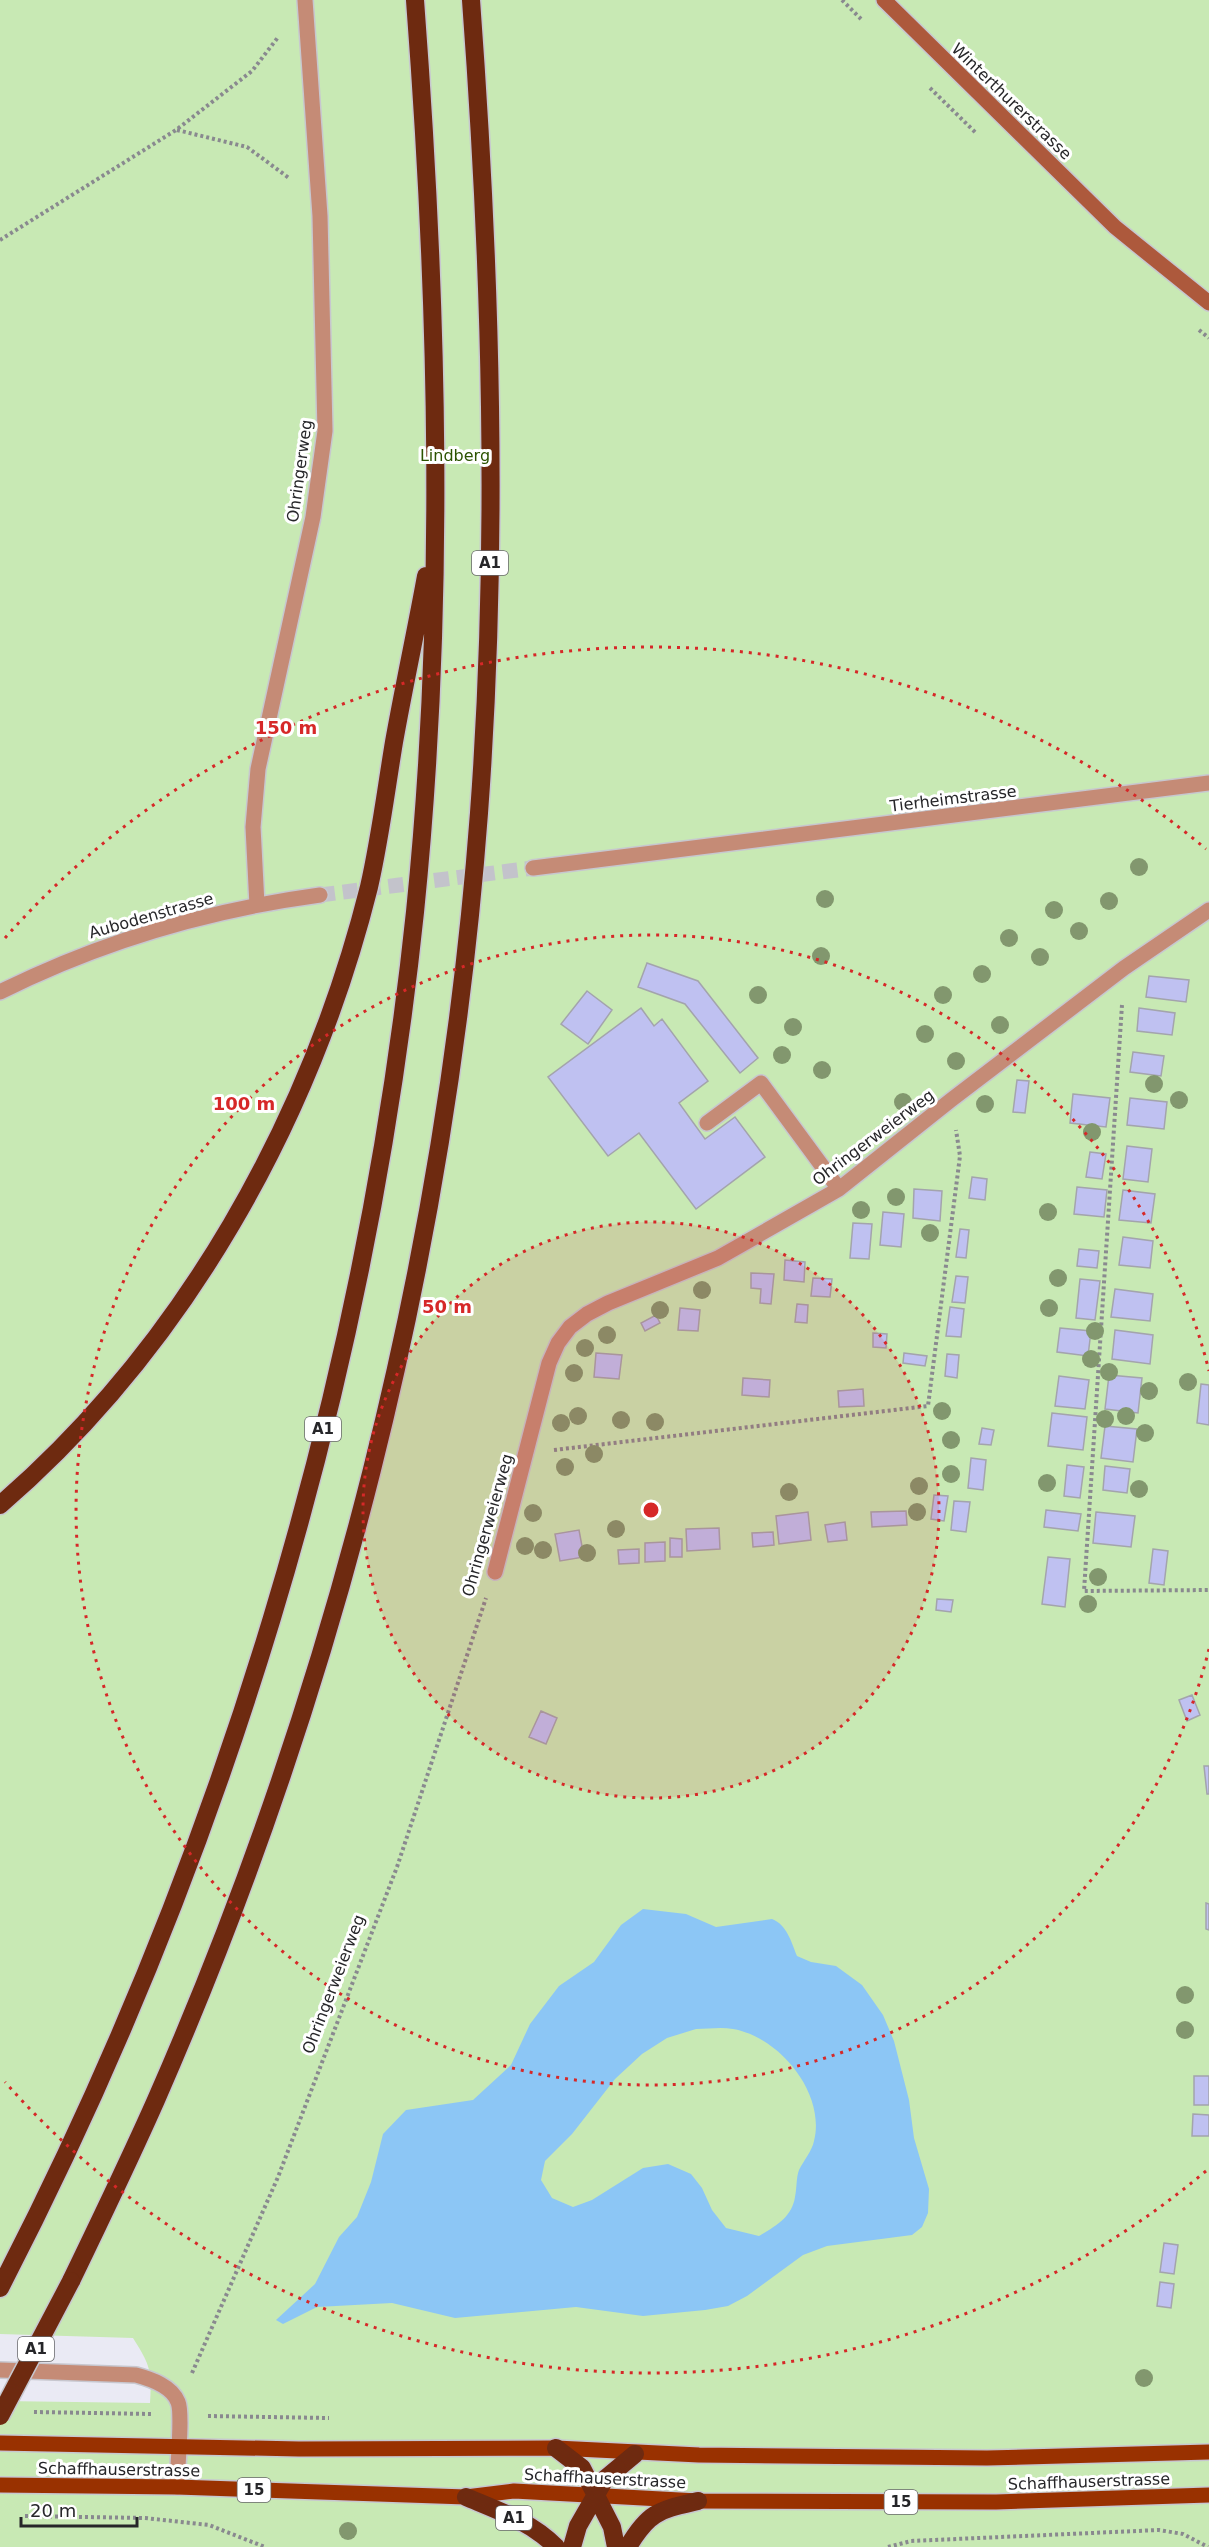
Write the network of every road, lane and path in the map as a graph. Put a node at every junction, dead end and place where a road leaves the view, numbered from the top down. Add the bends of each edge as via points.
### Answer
1 (415, 0) edge
2 (471, 0) edge
3 (884, 0) edge
4 (305, 1) edge
5 (176, 130) junction
6 (320, 216) junction
7 (0, 240) edge
8 (1209, 303) edge
9 (436, 527) junction
10 (1209, 783) edge
11 (533, 868) tunnel mouth
12 (320, 895) tunnel mouth
13 (257, 905) junction
14 (1209, 910) edge
15 (1124, 968) junction
16 (0, 993) edge
17 (951, 1100) junction
18 (707, 1123) dead end
19 (839, 1189) junction
20 (527, 1448) junction
21 (0, 1505) edge
22 (495, 1572) joint
23 (1209, 1590) edge
24 (2, 2285) edge
25 (0, 2370) edge
26 (179, 2403) junction
27 (0, 2416) edge
28 (0, 2443) edge
29 (178, 2446) junction
30 (556, 2448) junction
31 (1209, 2452) edge
32 (635, 2454) junction
33 (0, 2485) edge
34 (177, 2487) junction
35 (1209, 2495) edge
36 (594, 2496) junction
37 (466, 2497) junction
38 (698, 2501) junction
39 (22, 2516) dead end
40 (265, 2547) edge
41 (556, 2547) edge
42 (572, 2547) edge
43 (616, 2547) edge
44 (628, 2547) edge
45 (888, 2547) edge
46 (1209, 2547) edge

1 - 9 highway, A1 via 432,286
2 - 27 highway, A1, bridge via 489,352 490,605 470,918 427,1215 403,1338 356,1530 266,1820 158,2096 71,2281
3 - 8 main road, Winterthurerstrasse via 1115,227
4 - 5 path via 252,71
4 - 6 street, Ohringerweg
5 - 6 path via 247,147 287,176
5 - 7 path
6 - 13 street, Ohringerweg via 323,456 258,769 253,827
9 - 21 highway, A1 via 369,886 330,1011 285,1121 218,1246 160,1332 92,1415
9 - 24 highway, A1 via 426,776 404,1004 370,1217 326,1417 267,1635 179,1891 105,2072
10 - 11 street, Tierheimstrasse
12 - 13 street, Aubodenstrasse
13 - 16 street, Aubodenstrasse via 116,943
14 - 15 street, Ohringerweierweg
15 - 17 street, Ohringerweierweg
15 - 23 path via 1084,1591
17 - 19 street, Ohringerweierweg
17 - 20 path via 960,1156 928,1406 557,1450
18 - 19 street via 761,1083
19 - 20 street, Ohringerweierweg via 718,1258 608,1303 570,1328 549,1363
20 - 22 street, Ohringerweierweg
22 - 26 path, Ohringerweierweg via 393,1878 278,2177
25 - 26 street via 136,2375 171,2391
26 - 29 street
28 - 29 main road, Schaffhauserstrasse
29 - 30 main road, Schaffhauserstrasse
29 - 34 street
30 - 32 main road, Schaffhauserstrasse
30 - 36 highway via 582,2468
31 - 32 main road, Schaffhauserstrasse via 987,2458
32 - 36 highway via 605,2479
33 - 34 main road, Schaffhauserstrasse / 15
34 - 37 main road, Schaffhauserstrasse / 15
35 - 38 main road, Schaffhauserstrasse / 15 via 996,2502
36 - 37 main road, Schaffhauserstrasse / 15 via 514,2491
36 - 38 main road, Schaffhauserstrasse / 15
36 - 42 highway
36 - 43 highway via 612,2527
37 - 41 highway, A1 via 509,2515
38 - 44 highway via 658,2511 639,2529
39 - 40 path via 145,2518 209,2525
45 - 46 path via 911,2541 1159,2530 1183,2534

